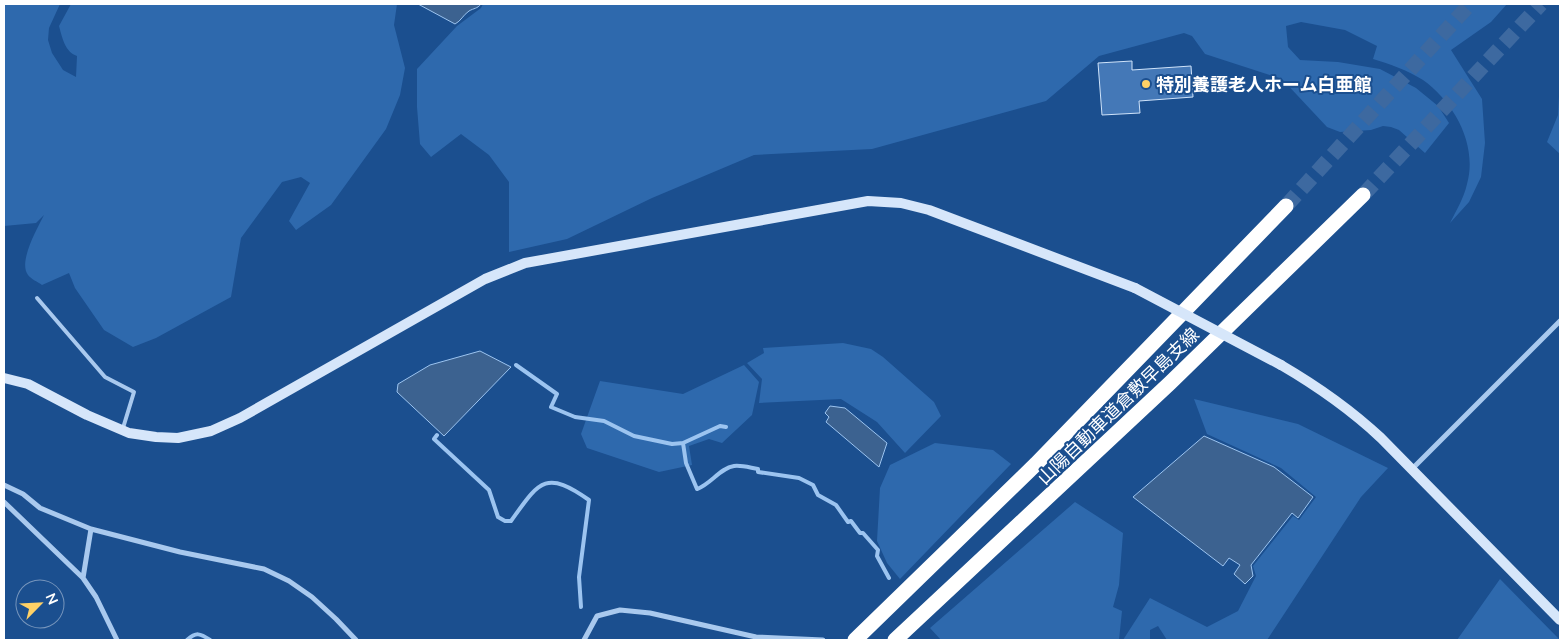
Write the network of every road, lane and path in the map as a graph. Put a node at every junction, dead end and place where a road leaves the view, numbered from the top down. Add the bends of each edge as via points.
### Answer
1 (1363, 196) tunnel mouth
2 (1286, 206) tunnel mouth
3 (37, 298) dead end
4 (1560, 321) edge
5 (4, 378) edge
6 (122, 430) junction
7 (1412, 470) junction
8 (4, 485) edge
9 (4, 502) edge
10 (91, 529) junction
11 (83, 578) junction
12 (1560, 620) edge
13 (118, 640) edge
14 (356, 640) edge
15 (584, 640) edge
16 (823, 640) edge
17 (856, 640) edge
18 (895, 640) edge

1 - 18 highway, 山陽自動車道倉敷早島支線 via 1170,383
2 - 17 highway, 山陽自動車道倉敷早島支線 via 1036,464
3 - 6 lane via 105,377 134,392
4 - 7 street
5 - 6 street via 28,384
6 - 7 street, bridge via 178,438 211,431 240,418 485,279 525,264 850,203 885,201 915,205 1135,288 1308,381 1356,416
7 - 12 street
8 - 10 street via 23,494 40,508
9 - 11 street
10 - 11 street
10 - 14 street via 264,569 290,581 312,597
11 - 13 street
15 - 16 street via 597,616 620,610 650,613 756,637

